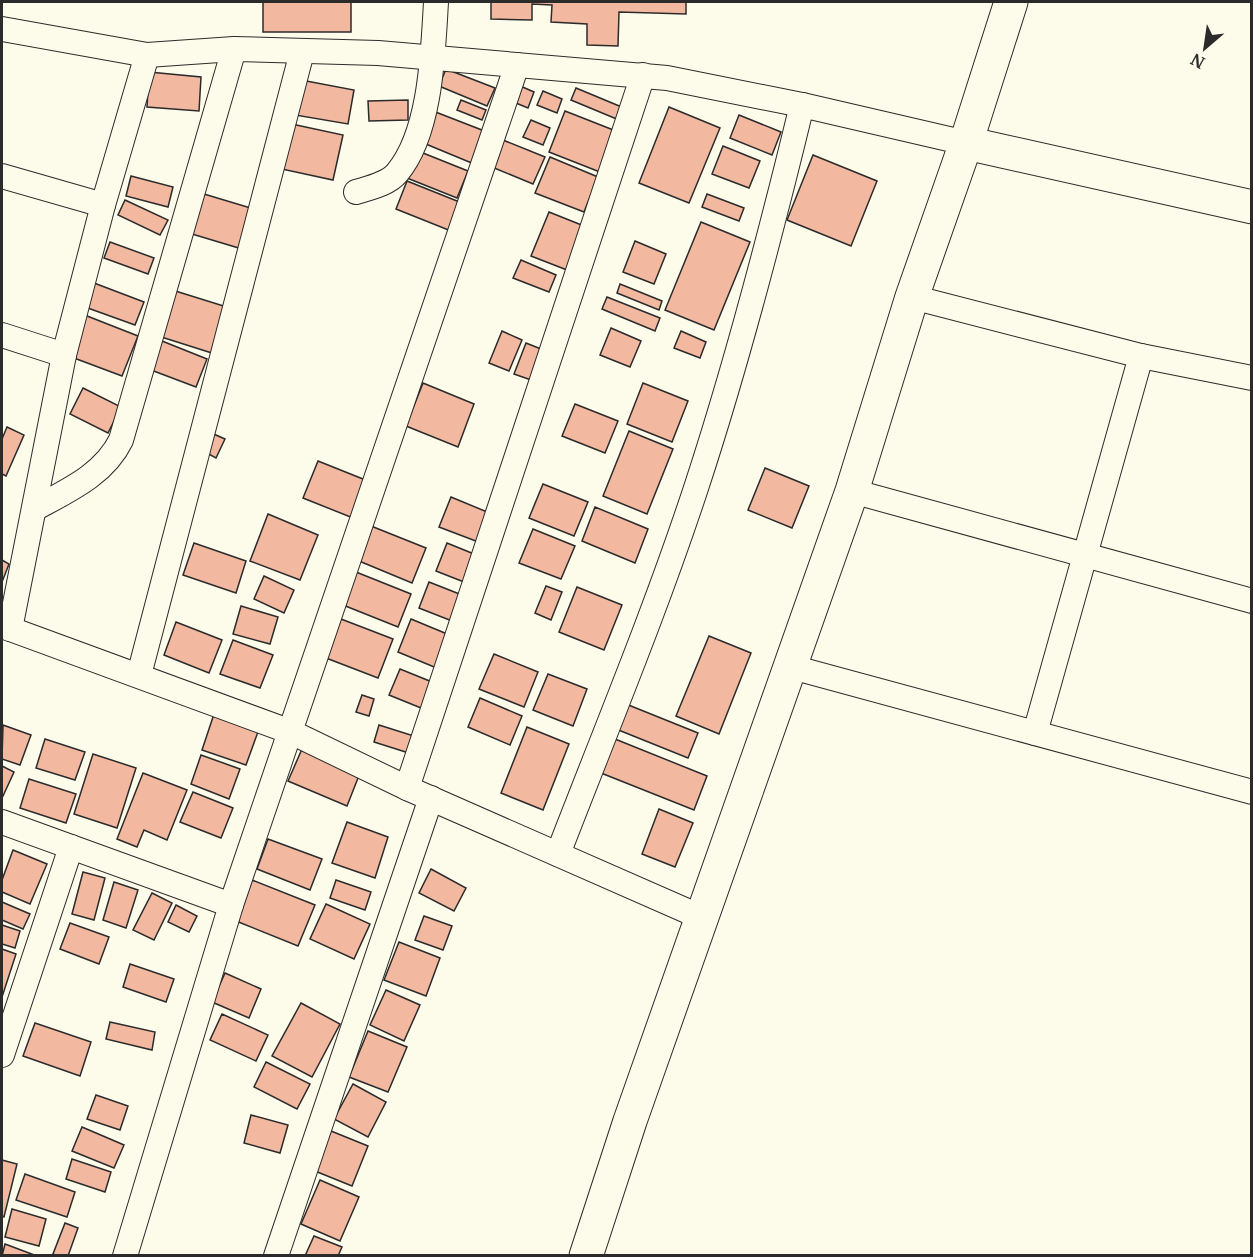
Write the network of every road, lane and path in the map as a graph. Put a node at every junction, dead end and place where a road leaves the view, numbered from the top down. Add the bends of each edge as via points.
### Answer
1 (436, 2) edge
2 (1011, 2) edge
3 (2, 29) edge
4 (234, 49) junction
5 (302, 52) junction
6 (147, 55) junction
7 (433, 57) junction
8 (517, 65) junction
9 (643, 75) junction
10 (802, 105) junction
11 (966, 143) junction
12 (2, 176) edge
13 (356, 192) dead end
14 (104, 205) junction
15 (1251, 207) edge
16 (912, 297) junction
17 (2, 335) edge
18 (64, 355) junction
19 (1141, 357) junction
20 (1251, 378) edge
21 (852, 490) junction
22 (34, 509) junction
23 (1085, 554) junction
24 (1251, 601) edge
25 (6, 627) edge
26 (788, 666) junction
27 (139, 675) junction
28 (291, 732) junction
29 (1035, 733) junction
30 (407, 788) junction
31 (1251, 792) edge
32 (431, 798) junction
33 (2, 822) edge
34 (71, 848) junction
35 (558, 854) junction
36 (231, 905) junction
37 (703, 918) junction
38 (2, 1055) edge
39 (125, 1256) edge
40 (276, 1256) edge
41 (586, 1256) edge

1 - 7 street
2 - 11 street
3 - 6 street
4 - 5 street
4 - 6 street
4 - 22 street via 121,440 114,454 87,479
5 - 7 street
5 - 27 street
6 - 14 street
7 - 8 street
7 - 13 street via 420,127 410,154 397,174 386,182
8 - 9 street
8 - 28 street
9 - 10 street
9 - 30 street
10 - 11 street
10 - 35 street via 765,257 697,485
11 - 15 street
11 - 16 street
12 - 14 street
14 - 18 street
16 - 19 street
16 - 21 street
17 - 18 street
18 - 22 street
19 - 20 street
19 - 23 street
21 - 23 street
21 - 26 street
22 - 25 street
23 - 24 street
23 - 29 street
25 - 27 street
26 - 29 street
26 - 37 street
27 - 28 street
28 - 30 street
28 - 36 street
29 - 31 street
30 - 32 street
32 - 35 street
32 - 40 street
33 - 34 street
34 - 36 street
34 - 38 street
35 - 37 street
36 - 39 street
37 - 41 street

